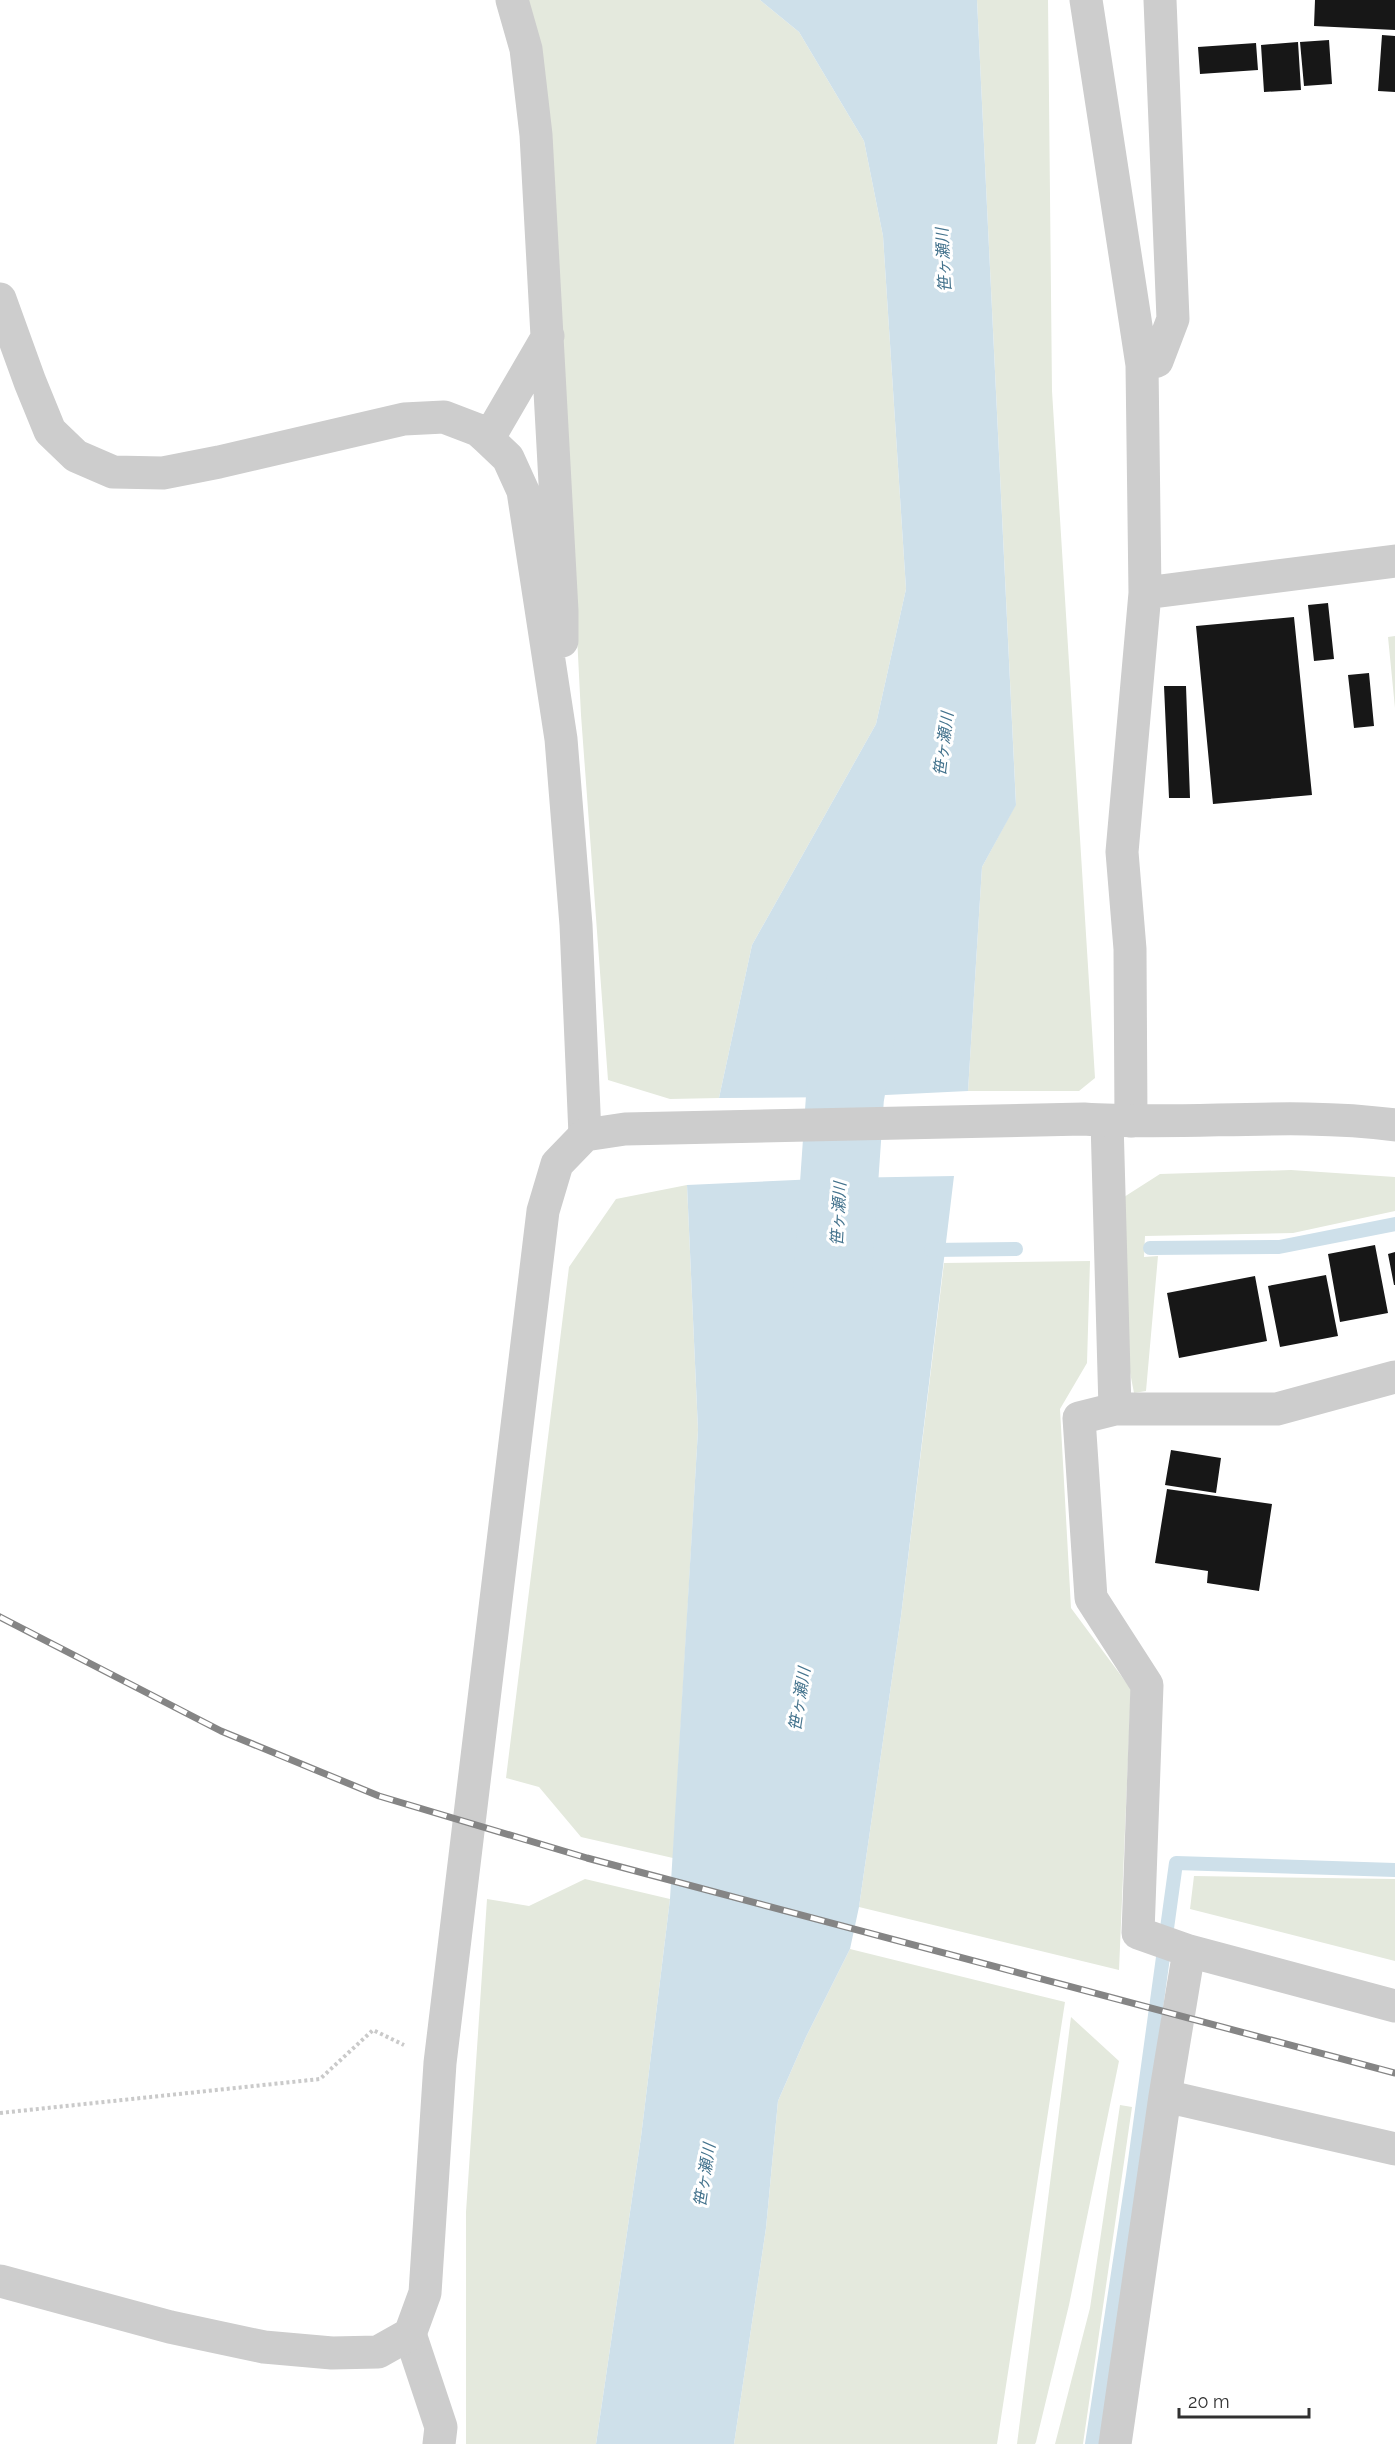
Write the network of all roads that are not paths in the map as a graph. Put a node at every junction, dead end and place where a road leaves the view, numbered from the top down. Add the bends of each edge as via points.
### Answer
1 (512, 0) edge
2 (1086, 0) edge
3 (1160, 0) edge
4 (0, 299) edge
5 (548, 336) junction
6 (1142, 365) junction
7 (488, 439) junction
8 (1395, 561) edge
9 (1145, 593) junction
10 (561, 739) junction
11 (1107, 1120) junction
12 (1395, 1125) edge
13 (585, 1135) junction
14 (1395, 1377) edge
15 (1115, 1409) junction
16 (1185, 1950) junction
17 (1395, 2006) edge
18 (1165, 2096) junction
19 (1395, 2149) edge
20 (0, 2281) edge
21 (410, 2334) junction
22 (439, 2444) edge
23 (1114, 2444) edge

1 - 5 street via 526,49 536,135
2 - 6 street
3 - 6 street via 1173,319 1158,361
4 - 7 street via 50,431 76,456 113,472 163,473 404,419 444,417 478,430
5 - 7 street
5 - 10 street via 562,611
6 - 9 street
7 - 10 street via 508,458 523,491
8 - 9 street
9 - 11 street via 1122,852 1130,949
10 - 13 street via 576,925
11 - 12 street via 1294,1118
11 - 13 street via 625,1129
11 - 15 street
13 - 21 street via 557,1164 543,1211 440,2063 425,2293
14 - 15 street via 1276,1409
15 - 16 street via 1079,1418 1091,1598 1147,1685 1138,1933
16 - 17 street
16 - 18 street
18 - 19 street
18 - 23 street
20 - 21 street via 170,2327 264,2347 332,2353 378,2352
21 - 22 street via 441,2427

